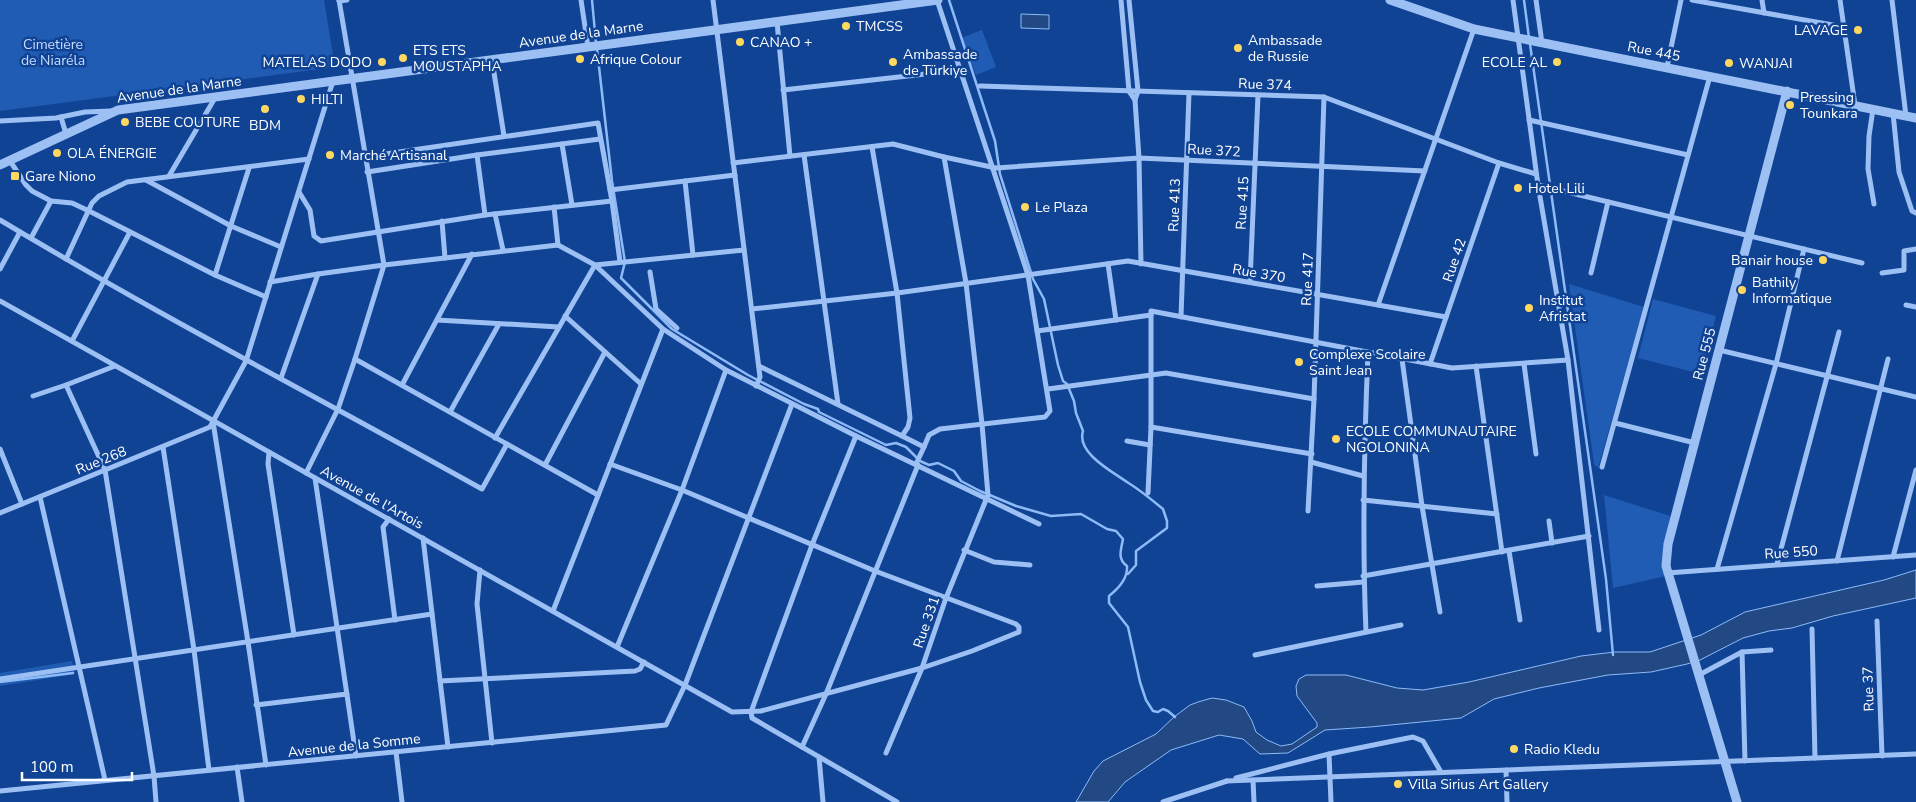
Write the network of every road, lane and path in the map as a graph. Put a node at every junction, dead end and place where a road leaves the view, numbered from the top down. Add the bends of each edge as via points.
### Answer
1 (347, 0) edge
2 (581, 0) edge
3 (712, 0) edge
4 (934, 0) edge
5 (1122, 0) edge
6 (1129, 0) edge
7 (1390, 0) edge
8 (1513, 0) edge
9 (1536, 0) edge
10 (1681, 0) edge
11 (1692, 0) edge
12 (1762, 0) edge
13 (1840, 0) edge
14 (1892, 0) edge
15 (339, 1) edge
16 (1764, 13) junction
17 (777, 22) junction
18 (1844, 27) junction
19 (1474, 28) junction
20 (716, 30) junction
21 (1521, 39) junction
22 (1540, 43) junction
23 (588, 47) junction
24 (492, 60) junction
25 (1667, 67) junction
26 (961, 70) junction
27 (1710, 76) junction
28 (352, 79) junction
29 (333, 81) junction
30 (980, 86) dead end
31 (783, 90) junction
32 (1129, 91) junction
33 (1138, 91) junction
34 (1787, 92) junction
35 (1189, 93) junction
36 (1258, 95) junction
37 (215, 97) junction
38 (1324, 97) junction
39 (1135, 100) junction
40 (1855, 105) junction
41 (1873, 109) junction
42 (118, 110) junction
43 (1893, 113) junction
44 (1906, 116) junction
45 (61, 117) junction
46 (1916, 118) edge
47 (1529, 120) junction
48 (0, 121) edge
49 (66, 134) junction
50 (504, 136) junction
51 (600, 139) junction
52 (1436, 139) junction
53 (562, 144) junction
54 (872, 147) junction
55 (477, 155) junction
56 (804, 155) junction
57 (1688, 155) junction
58 (790, 156) junction
59 (365, 157) junction
60 (944, 157) junction
61 (1139, 158) junction
62 (309, 159) junction
63 (1187, 160) junction
64 (10, 161) junction
65 (733, 163) junction
66 (1255, 163) junction
67 (1500, 163) junction
68 (0, 165) edge
69 (1322, 166) junction
70 (997, 167) junction
71 (249, 168) junction
72 (1425, 171) junction
73 (367, 172) junction
74 (1536, 174) junction
75 (735, 175) junction
76 (169, 176) junction
77 (146, 180) junction
78 (685, 181) junction
79 (1538, 185) junction
80 (610, 190) junction
81 (299, 192) junction
82 (612, 200) junction
83 (51, 201) junction
84 (1608, 202) junction
85 (1874, 204) dead end
86 (572, 205) junction
87 (554, 207) junction
88 (89, 211) junction
89 (1916, 213) edge
90 (495, 214) junction
91 (485, 216) junction
92 (1672, 217) junction
93 (0, 220) edge
94 (442, 221) junction
95 (231, 226) junction
96 (378, 231) junction
97 (20, 232) junction
98 (130, 232) junction
99 (1750, 236) junction
100 (31, 238) junction
101 (558, 244) junction
102 (282, 247) junction
103 (1804, 249) junction
104 (1916, 249) edge
105 (503, 250) junction
106 (744, 250) junction
107 (472, 254) junction
108 (694, 255) junction
109 (445, 258) junction
110 (66, 259) junction
111 (620, 262) junction
112 (1862, 263) dead end
113 (1108, 264) junction
114 (1141, 264) junction
115 (384, 265) junction
116 (595, 265) junction
117 (0, 269) edge
118 (1183, 271) junction
119 (650, 272) dead end
120 (1591, 273) dead end
121 (1882, 273) dead end
122 (318, 274) junction
123 (214, 275) junction
124 (1028, 275) junction
125 (104, 281) junction
126 (270, 282) junction
127 (1250, 282) junction
128 (966, 283) junction
129 (897, 293) junction
130 (1317, 294) junction
131 (266, 297) junction
132 (825, 300) junction
133 (0, 301) edge
134 (1378, 305) junction
135 (1906, 305) dead end
136 (1916, 307) edge
137 (656, 309) junction
138 (752, 309) junction
139 (650, 315) junction
140 (1151, 315) junction
141 (566, 316) junction
142 (1181, 317) junction
143 (1446, 317) junction
144 (437, 320) junction
145 (1116, 320) junction
146 (499, 324) junction
147 (559, 327) junction
148 (677, 328) dead end
149 (663, 329) junction
150 (1037, 331) junction
151 (1840, 332) dead end
152 (72, 341) junction
153 (1316, 343) junction
154 (1719, 350) junction
155 (605, 352) junction
156 (1368, 352) junction
157 (355, 359) junction
158 (1402, 359) junction
159 (1888, 359) dead end
160 (1568, 360) junction
161 (246, 361) junction
162 (1430, 364) junction
163 (1524, 364) junction
164 (1776, 364) junction
165 (115, 366) junction
166 (759, 366) junction
167 (1476, 366) junction
168 (726, 370) junction
169 (1151, 375) junction
170 (1828, 376) junction
171 (282, 378) junction
172 (758, 382) junction
173 (641, 384) junction
174 (66, 385) junction
175 (402, 385) junction
176 (1048, 389) junction
177 (1880, 389) junction
178 (33, 396) dead end
179 (1916, 398) edge
180 (1314, 399) junction
181 (792, 404) junction
182 (838, 404) junction
183 (338, 409) junction
184 (450, 412) junction
185 (213, 421) junction
186 (1615, 423) junction
187 (982, 424) junction
188 (1151, 427) junction
189 (856, 436) junction
190 (902, 436) junction
191 (495, 438) junction
192 (1127, 441) dead end
193 (1695, 443) junction
194 (507, 444) junction
195 (1150, 445) junction
196 (163, 446) junction
197 (924, 447) junction
198 (0, 449) edge
199 (269, 452) junction
200 (1312, 454) junction
201 (1536, 454) dead end
202 (1311, 462) junction
203 (610, 464) junction
204 (545, 465) junction
205 (916, 465) junction
206 (1602, 467) dead end
207 (105, 470) junction
208 (1916, 470) edge
209 (306, 473) junction
210 (1362, 476) junction
211 (315, 478) junction
212 (682, 490) junction
213 (1148, 493) dead end
214 (598, 495) junction
215 (40, 497) junction
216 (987, 497) junction
217 (1363, 500) junction
218 (22, 504) junction
219 (1422, 506) junction
220 (1308, 511) dead end
221 (0, 513) edge
222 (1497, 514) junction
223 (749, 518) junction
224 (389, 519) junction
225 (1549, 521) dead end
226 (1039, 524) dead end
227 (1589, 536) junction
228 (422, 538) junction
229 (1552, 543) junction
230 (812, 545) junction
231 (964, 550) junction
232 (1509, 551) junction
233 (1502, 552) junction
234 (1916, 555) edge
235 (1892, 557) junction
236 (1837, 561) junction
237 (1432, 564) junction
238 (1777, 564) junction
239 (1030, 565) dead end
240 (1717, 569) junction
241 (480, 570) junction
242 (875, 571) junction
243 (1667, 574) junction
244 (1363, 579) junction
245 (1317, 586) dead end
246 (946, 598) junction
247 (553, 611) junction
248 (1440, 612) dead end
249 (432, 614) junction
250 (395, 620) junction
251 (1520, 620) dead end
252 (1877, 621) dead end
253 (1402, 625) dead end
254 (337, 628) junction
255 (1812, 629) dead end
256 (1599, 630) dead end
257 (1366, 632) junction
258 (294, 635) junction
259 (248, 642) junction
260 (617, 647) junction
261 (194, 650) junction
262 (1771, 650) dead end
263 (1742, 652) junction
264 (1255, 654) dead end
265 (135, 658) junction
266 (644, 662) junction
267 (79, 667) junction
268 (922, 668) junction
269 (1699, 675) junction
270 (0, 679) edge
271 (484, 679) junction
272 (440, 681) junction
273 (685, 685) junction
274 (347, 694) junction
275 (826, 694) junction
276 (256, 705) junction
277 (751, 712) junction
278 (492, 743) junction
279 (448, 747) junction
280 (802, 747) junction
281 (396, 752) junction
282 (886, 753) dead end
283 (1329, 754) junction
284 (1916, 754) edge
285 (356, 756) junction
286 (1882, 756) junction
287 (819, 757) junction
288 (1815, 758) junction
289 (1745, 761) junction
290 (1725, 762) junction
291 (266, 765) junction
292 (237, 767) junction
293 (209, 770) junction
294 (1506, 770) junction
295 (1441, 772) junction
296 (154, 776) junction
297 (1330, 776) junction
298 (105, 780) junction
299 (1253, 780) junction
300 (1226, 781) junction
301 (0, 791) edge
302 (156, 802) edge
303 (242, 802) edge
304 (402, 802) edge
305 (823, 802) edge
306 (897, 802) edge
307 (1163, 802) edge
308 (1254, 802) edge
309 (1331, 802) edge
310 (1507, 802) edge
311 (1738, 802) edge

1 - 15 street
2 - 23 street
3 - 20 street
4 - 17 street, Avenue de la Marne
4 - 26 street
5 - 32 street
6 - 33 street
7 - 19 street, Rue 445
8 - 21 street
9 - 22 street
10 - 25 street
11 - 16 street
12 - 16 street
13 - 18 street
14 - 44 street
15 - 28 street
16 - 18 street
17 - 20 street, Avenue de la Marne
17 - 31 street
18 - 40 street
19 - 21 street, Rue 445
19 - 52 street
20 - 23 street, Avenue de la Marne
20 - 65 street
21 - 22 street, Rue 445
21 - 47 street
22 - 25 street, Rue 445
23 - 24 street, Avenue de la Marne
24 - 28 street, Avenue de la Marne
24 - 50 street
25 - 27 street, Rue 445
26 - 31 street
26 - 70 street
27 - 34 street, Rue 445
27 - 57 street
28 - 29 street, Avenue de la Marne
28 - 59 street
29 - 37 street, Avenue de la Marne
29 - 62 street
30 - 32 street, Rue 374
31 - 58 street
32 - 33 street, Rue 374
32 - 39 street
33 - 35 street, Rue 374
33 - 39 street
34 - 40 street, Rue 445
34 - 99 street, Rue 555
35 - 36 street, Rue 374
35 - 63 street, Rue 413
36 - 38 street, Rue 374
36 - 66 street, Rue 415
37 - 42 street, Avenue de la Marne
37 - 76 street
38 - 52 street, Rue 374
38 - 69 street, Rue 417
39 - 61 street
40 - 41 street, Rue 445
41 - 43 street, Rue 445
41 - 85 street via 1868,169
42 - 45 street
42 - 49 street, Avenue de la Marne
43 - 44 street, Rue 445
43 - 89 street via 1898,172 1911,210
44 - 46 street, Rue 445
45 - 48 street
45 - 49 street
47 - 57 street
47 - 74 street
49 - 64 street, Avenue de la Marne
50 - 51 street via 598,123
50 - 59 street
51 - 53 street
51 - 80 street
52 - 67 street, Rue 374
52 - 72 street
53 - 55 street
53 - 86 street
54 - 56 street, Rue 372
54 - 60 street, Rue 372 via 893,144
54 - 129 street
55 - 73 street
55 - 91 street
56 - 58 street, Rue 372
56 - 132 street
57 - 92 street
58 - 65 street, Rue 372
59 - 73 street
60 - 70 street, Rue 372
60 - 128 street
61 - 63 street, Rue 372
61 - 70 street, Rue 372
61 - 114 street
62 - 71 street
62 - 81 street
63 - 66 street, Rue 372
63 - 118 street, Rue 413
64 - 68 street, Avenue de la Marne
64 - 83 street via 32,191
65 - 75 street
66 - 69 street, Rue 372
66 - 127 street, Rue 415
67 - 74 street, Rue 374
67 - 143 street, Rue 42
69 - 72 street, Rue 372
69 - 130 street, Rue 417
70 - 124 street
71 - 76 street
71 - 95 street
72 - 134 street
73 - 96 street
74 - 79 street
75 - 78 street
75 - 106 street
76 - 77 street
77 - 88 street via 127,182 99,196
77 - 95 street
78 - 80 street
78 - 108 street
79 - 84 street
79 - 160 street
80 - 82 street
81 - 96 street via 310,210 317,240
81 - 102 street
82 - 86 street
82 - 111 street
83 - 88 street
83 - 100 street
84 - 92 street
84 - 120 street
86 - 87 street
87 - 90 street
87 - 101 street
88 - 98 street
88 - 110 street
90 - 91 street
90 - 105 street
91 - 94 street
92 - 99 street
92 - 186 street
93 - 97 street
94 - 96 street
94 - 109 street
95 - 102 street
95 - 123 street
96 - 115 street
97 - 100 street
97 - 117 street
98 - 123 street
98 - 125 street
99 - 103 street
99 - 154 street, Rue 555
100 - 110 street
101 - 105 street
101 - 116 street
102 - 126 street
103 - 112 street
103 - 164 street
104 - 121 street via 1904,251 1904,270
105 - 107 street
106 - 108 street
106 - 138 street
107 - 109 street
107 - 144 street
108 - 111 street
109 - 115 street
110 - 125 street
111 - 116 street
113 - 114 street, Rue 370 via 1128,261
113 - 124 street
113 - 145 street
114 - 118 street, Rue 370
115 - 122 street
115 - 157 street
116 - 139 street
116 - 141 street
118 - 127 street, Rue 370
118 - 142 street, Rue 413
119 - 137 street
122 - 126 street
122 - 171 street
123 - 131 street
124 - 128 street
124 - 150 street
125 - 152 street
125 - 161 street
126 - 131 street
127 - 130 street, Rue 370
128 - 129 street
128 - 187 street
129 - 132 street
129 - 190 street via 910,418
130 - 134 street, Rue 370
130 - 153 street, Rue 417
131 - 161 street
132 - 138 street
132 - 182 street
133 - 152 street, Avenue de l'Artois
134 - 143 street, Rue 370
135 - 136 street
137 - 139 street
137 - 148 street
138 - 166 street
139 - 149 street
140 - 142 street via 1151,311
140 - 145 street
140 - 169 street
141 - 147 street
141 - 155 street
142 - 153 street
143 - 162 street, Rue 42
144 - 146 street
144 - 175 street
145 - 150 street
146 - 147 street
146 - 184 street
147 - 191 street
149 - 168 street
149 - 173 street
150 - 176 street
151 - 170 street
152 - 165 street, Avenue de l'Artois
153 - 156 street
153 - 180 street, Rue 417
154 - 164 street
154 - 193 street, Rue 555
155 - 173 street
155 - 204 street
156 - 158 street
156 - 210 street
157 - 175 street
157 - 183 street
158 - 162 street
158 - 219 street
159 - 177 street
160 - 163 street
160 - 227 street
161 - 171 street
161 - 185 street
162 - 167 street via 1452,368
163 - 167 street
163 - 201 street
164 - 170 street
164 - 240 street
165 - 174 street
165 - 185 street, Avenue de l'Artois
166 - 172 street
166 - 182 street
167 - 222 street
168 - 172 street
168 - 212 street
169 - 176 street
169 - 180 street via 1166,373
169 - 188 street
170 - 177 street
170 - 238 street
171 - 183 street
172 - 181 street
173 - 203 street
174 - 178 street
174 - 207 street
175 - 184 street
176 - 187 street via 1050,411 1045,417
177 - 179 street
177 - 236 street
180 - 200 street, Rue 417
181 - 189 street
181 - 223 street
182 - 190 street
183 - 194 street via 482,490
183 - 209 street
184 - 191 street
185 - 196 street, Rue 268 via 210,427
185 - 199 street, Avenue de l'Artois
185 - 259 street
186 - 193 street
186 - 206 street
187 - 197 street via 940,429 929,435
187 - 216 street
188 - 195 street
188 - 200 street
189 - 205 street
189 - 230 street
190 - 197 street
191 - 194 street
192 - 195 street
193 - 243 street, Rue 555 via 1668,544
194 - 204 street
195 - 213 street
196 - 207 street, Rue 268
196 - 261 street
197 - 205 street
198 - 218 street
199 - 209 street, Avenue de l'Artois
199 - 258 street via 268,464
200 - 202 street, Rue 417
202 - 210 street
202 - 220 street, Rue 417
203 - 212 street
203 - 214 street
204 - 214 street
205 - 216 street
205 - 242 street
207 - 215 street, Rue 268
207 - 265 street
208 - 235 street
209 - 211 street, Avenue de l'Artois
210 - 217 street
211 - 224 street, Avenue de l'Artois
211 - 254 street
212 - 223 street
212 - 260 street
214 - 247 street
215 - 218 street, Rue 268
215 - 267 street
216 - 226 street
216 - 231 street, Rue 331
217 - 219 street
217 - 244 street
218 - 221 street, Rue 268
219 - 222 street
219 - 237 street
222 - 233 street
223 - 230 street
223 - 273 street
224 - 228 street, Avenue de l'Artois
224 - 250 street via 382,527
225 - 229 street
227 - 229 street
227 - 256 street
228 - 241 street, Avenue de l'Artois
228 - 249 street
229 - 232 street
230 - 242 street
230 - 277 street
231 - 239 street via 994,562
231 - 246 street, Rue 331
232 - 233 street
232 - 251 street
233 - 237 street
234 - 235 street, Rue 550
235 - 236 street, Rue 550
236 - 238 street, Rue 550
237 - 244 street
237 - 248 street
238 - 240 street, Rue 550
240 - 243 street, Rue 550
241 - 247 street, Avenue de l'Artois
241 - 271 street via 477,604
242 - 246 street
242 - 275 street
243 - 269 street, Rue 555
244 - 245 street
244 - 257 street
246 - 268 street, Rue 331
246 - 268 street via 1016,624 1019,632
247 - 260 street, Avenue de l'Artois
249 - 250 street
249 - 272 street
250 - 254 street
252 - 286 street, Rue 37
253 - 257 street
254 - 258 street
254 - 274 street
255 - 288 street
257 - 264 street
258 - 259 street
259 - 261 street
259 - 276 street
260 - 266 street, Avenue de l'Artois
261 - 265 street
261 - 293 street
262 - 263 street
263 - 269 street
263 - 289 street
265 - 267 street
265 - 296 street
266 - 271 street via 635,671
266 - 273 street, Avenue de l'Artois
267 - 270 street
267 - 298 street
268 - 275 street
268 - 282 street, Rue 331
269 - 290 street, Rue 555
271 - 272 street
271 - 278 street
272 - 279 street
273 - 277 street, Avenue de l'Artois via 732,712
273 - 278 street, Avenue de la Somme via 666,726
274 - 276 street
274 - 285 street
275 - 277 street
275 - 280 street
276 - 291 street
277 - 280 street via 752,718
278 - 279 street, Avenue de la Somme
279 - 281 street, Avenue de la Somme
280 - 287 street
281 - 285 street, Avenue de la Somme
281 - 304 street
283 - 295 street via 1418,738 1423,740
283 - 297 street
283 - 300 street
284 - 286 street
285 - 291 street, Avenue de la Somme
286 - 288 street
287 - 305 street
287 - 306 street
288 - 289 street
289 - 290 street
290 - 294 street
290 - 311 street, Rue 555
291 - 292 street, Avenue de la Somme
292 - 293 street, Avenue de la Somme
292 - 303 street
293 - 296 street, Avenue de la Somme
294 - 295 street
294 - 310 street
295 - 297 street
296 - 298 street, Avenue de la Somme
296 - 302 street
297 - 299 street
297 - 309 street
298 - 301 street, Avenue de la Somme
299 - 300 street
299 - 308 street
300 - 307 street

